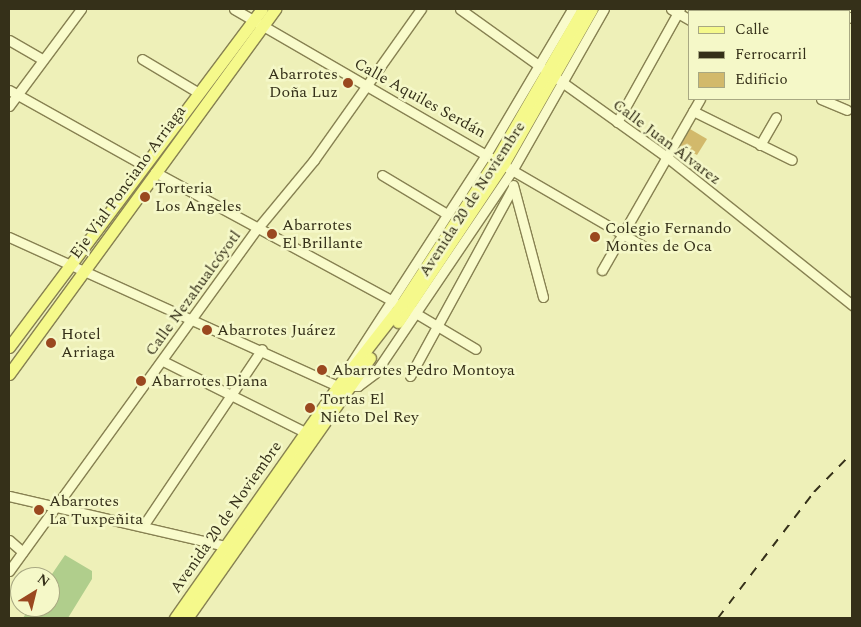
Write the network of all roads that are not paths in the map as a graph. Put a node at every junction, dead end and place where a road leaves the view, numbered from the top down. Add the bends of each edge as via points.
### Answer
1 (81, 9) edge
2 (234, 9) edge
3 (262, 9) edge
4 (275, 9) edge
5 (421, 9) edge
6 (460, 9) edge
7 (572, 9) edge
8 (583, 9) edge
9 (592, 9) edge
10 (604, 9) edge
11 (837, 9) edge
12 (676, 10) edge
13 (842, 10) edge
14 (688, 19) edge
15 (259, 22) junction
16 (9, 40) edge
17 (142, 59) dead end
18 (43, 60) junction
19 (547, 71) junction
20 (564, 84) junction
21 (365, 86) junction
22 (13, 93) edge
23 (199, 93) junction
24 (699, 100) edge
25 (823, 100) edge
26 (9, 106) edge
27 (847, 110) dead end
28 (693, 111) junction
29 (776, 117) dead end
30 (617, 122) junction
31 (760, 145) junction
32 (668, 158) junction
33 (792, 160) dead end
34 (500, 161) junction
35 (150, 169) junction
36 (382, 176) dead end
37 (513, 187) junction
38 (447, 214) junction
39 (257, 229) junction
40 (623, 234) junction
41 (9, 237) edge
42 (643, 246) dead end
43 (69, 264) junction
44 (83, 270) junction
45 (602, 270) dead end
46 (543, 298) dead end
47 (852, 305) edge
48 (404, 307) junction
49 (195, 319) junction
50 (439, 328) junction
51 (9, 348) edge
52 (262, 349) junction
53 (476, 349) dead end
54 (163, 361) junction
55 (9, 374) edge
56 (410, 376) dead end
57 (343, 383) junction
58 (231, 394) junction
59 (309, 434) junction
60 (9, 496) edge
61 (57, 506) junction
62 (143, 526) junction
63 (9, 540) edge
64 (230, 547) junction
65 (23, 552) junction
66 (9, 571) edge
67 (175, 618) edge
68 (187, 618) edge

1 - 18 street
2 - 15 street, Calle Aquiles Serdán
3 - 15 main road, Eje Vial Ponciano Arriaga
4 - 15 main road, Eje Vial Ponciano Arriaga
5 - 21 street, Calle Nezahualcóyotl
6 - 19 street, Calle Juan Álvarez
7 - 19 street, Avenida 20 de Noviembre
8 - 19 main road, Avenida 20 de Noviembre
9 - 19 main road, Avenida 20 de Noviembre
10 - 20 street, Avenida 20 de Noviembre
11 - 13 street
12 - 14 street
12 - 30 street
15 - 21 street, Calle Aquiles Serdán
15 - 23 main road, Eje Vial Ponciano Arriaga
15 - 35 main road, Eje Vial Ponciano Arriaga
16 - 18 street
17 - 23 street
18 - 22 street
19 - 20 street, Calle Juan Álvarez
19 - 34 main road, Avenida 20 de Noviembre
19 - 34 street, Avenida 20 de Noviembre
20 - 30 street, Calle Juan Álvarez
20 - 34 street, Avenida 20 de Noviembre
21 - 34 street, Calle Aquiles Serdán
21 - 39 street, Calle Nezahualcóyotl via 314,160
22 - 26 street
22 - 35 street
23 - 35 main road, Eje Vial Ponciano Arriaga
24 - 28 street
25 - 27 street
28 - 31 street
28 - 32 street
29 - 31 street
30 - 32 street, Calle Juan Álvarez
31 - 33 street
32 - 40 street
32 - 47 street, Calle Juan Álvarez
34 - 37 street
34 - 38 street, Avenida 20 de Noviembre
34 - 40 street, Calle Aquiles Serdán
34 - 48 main road, Avenida 20 de Noviembre
35 - 39 street
35 - 43 main road, Eje Vial Ponciano Arriaga
35 - 44 main road, Eje Vial Ponciano Arriaga
36 - 38 street
37 - 46 street
37 - 50 street
38 - 48 street, Avenida 20 de Noviembre
39 - 48 street
39 - 49 street, Calle Nezahualcóyotl
40 - 42 street, Calle Aquiles Serdán
40 - 45 street
41 - 43 street
43 - 44 street
43 - 51 main road, Eje Vial Ponciano Arriaga
44 - 49 street
44 - 55 main road, Eje Vial Ponciano Arriaga
48 - 50 street
48 - 57 main road, Avenida 20 de Noviembre
48 - 57 street, Avenida 20 de Noviembre
49 - 52 street
49 - 54 street, Calle Nezahualcóyotl
50 - 53 street
50 - 56 street
52 - 57 street
52 - 58 street
54 - 58 street
54 - 61 street, Calle Nezahualcóyotl
57 - 59 main road, Avenida 20 de Noviembre
58 - 59 street
58 - 62 street
59 - 64 main road, Avenida 20 de Noviembre
60 - 61 street
61 - 62 street
61 - 65 street, Calle Nezahualcóyotl
62 - 64 street
63 - 65 street
64 - 67 main road, Avenida 20 de Noviembre
64 - 68 main road, Avenida 20 de Noviembre
65 - 66 street, Calle Nezahualcóyotl

